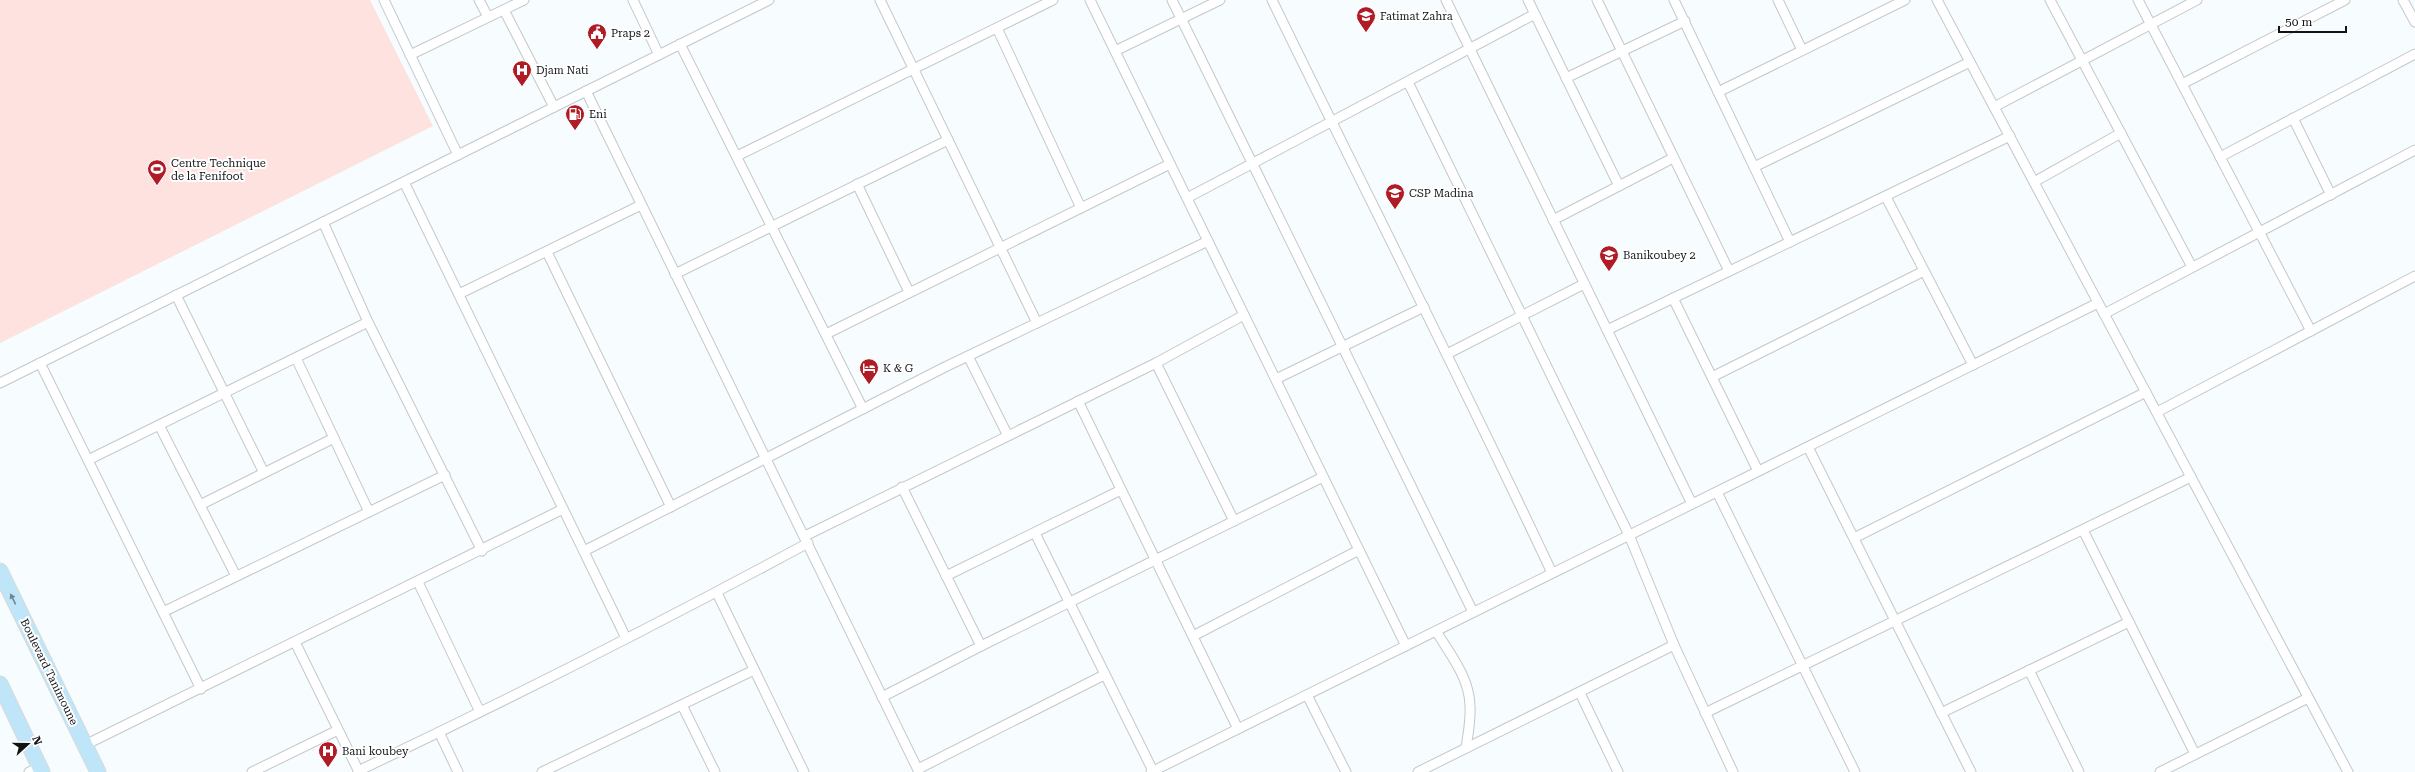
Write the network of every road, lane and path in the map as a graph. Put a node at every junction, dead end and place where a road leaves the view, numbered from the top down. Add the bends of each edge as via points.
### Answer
1 (384, 0) edge
2 (480, 0) edge
3 (524, 0) edge
4 (633, 0) edge
5 (769, 0) edge
6 (880, 0) edge
7 (1053, 0) edge
8 (1090, 0) edge
9 (1172, 0) edge
10 (1220, 0) edge
11 (1272, 0) edge
12 (1446, 0) edge
13 (1528, 0) edge
14 (1596, 0) edge
15 (1674, 0) edge
16 (1778, 0) edge
17 (1905, 0) edge
18 (1937, 0) edge
19 (2050, 0) edge
20 (2138, 0) edge
21 (2198, 0) edge
22 (2345, 0) edge
23 (2403, 0) edge
24 (504, 10) junction
25 (1535, 14) junction
26 (488, 18) junction
27 (1181, 19) junction
28 (1685, 21) junction
29 (2415, 22) edge
30 (2150, 25) junction
31 (997, 28) junction
32 (680, 44) junction
33 (1470, 49) junction
34 (1802, 50) junction
35 (1115, 51) junction
36 (1622, 52) junction
37 (2415, 54) edge
38 (410, 55) junction
39 (659, 55) junction
40 (2082, 60) junction
41 (1970, 62) junction
42 (914, 68) junction
43 (1566, 78) junction
44 (1408, 82) junction
45 (2182, 84) junction
46 (586, 91) junction
47 (1718, 92) junction
48 (554, 107) junction
49 (1994, 107) junction
50 (2293, 118) junction
51 (1331, 122) junction
52 (2121, 133) junction
53 (2010, 136) junction
54 (948, 140) junction
55 (2414, 153) edge
56 (458, 155) junction
57 (737, 156) junction
58 (2220, 157) junction
59 (1673, 158) junction
60 (1252, 163) junction
61 (1170, 164) junction
62 (1754, 167) junction
63 (404, 182) junction
64 (2034, 182) junction
65 (857, 184) junction
66 (1619, 186) junction
67 (2331, 195) junction
68 (1886, 197) junction
69 (1187, 198) junction
70 (642, 205) junction
71 (1081, 208) junction
72 (1553, 220) junction
73 (322, 222) junction
74 (772, 226) junction
75 (2259, 232) junction
76 (1208, 241) junction
77 (1790, 242) junction
78 (999, 248) junction
79 (547, 252) junction
80 (2192, 267) junction
81 (1729, 271) junction
82 (1924, 271) junction
83 (675, 274) junction
84 (2415, 276) edge
85 (1584, 284) junction
86 (909, 292) junction
87 (459, 294) junction
88 (176, 295) junction
89 (1674, 298) junction
90 (2098, 303) junction
91 (1424, 307) junction
92 (2104, 314) junction
93 (1244, 315) junction
94 (1522, 316) junction
95 (368, 322) junction
96 (1037, 323) junction
97 (1607, 330) junction
98 (2311, 331) junction
99 (826, 334) junction
100 (1343, 347) junction
101 (1447, 354) junction
102 (968, 356) junction
103 (296, 358) junction
104 (40, 363) junction
105 (1156, 363) junction
106 (1973, 365) junction
107 (1712, 377) junction
108 (1276, 379) junction
109 (0, 383) edge
110 (2146, 392) junction
111 (224, 393) junction
112 (1078, 401) junction
113 (863, 409) junction
114 (2157, 412) junction
115 (159, 425) junction
116 (1007, 434) junction
117 (334, 438) junction
118 (1808, 447) junction
119 (766, 457) junction
120 (88, 460) junction
121 (1758, 471) junction
122 (264, 473) junction
123 (445, 474) junction
124 (1324, 477) junction
125 (2191, 477) junction
126 (902, 487) junction
127 (1121, 490) junction
128 (1717, 492) junction
129 (1692, 504) junction
130 (200, 505) junction
131 (671, 507) junction
132 (563, 510) junction
133 (370, 512) junction
134 (1234, 521) junction
135 (2083, 530) junction
136 (1035, 533) junction
137 (1629, 535) junction
138 (1854, 538) junction
139 (807, 540) junction
140 (482, 550) junction
141 (1359, 550) junction
142 (584, 551) junction
143 (1156, 561) junction
144 (0, 571) edge
145 (1552, 573) junction
146 (236, 576) junction
147 (946, 576) junction
148 (418, 582) junction
149 (717, 593) junction
150 (1070, 603) junction
151 (163, 612) junction
152 (1473, 612) junction
153 (1895, 621) junction
154 (2129, 622) junction
155 (1436, 631) junction
156 (1193, 636) junction
157 (626, 638) junction
158 (295, 642) junction
159 (1674, 645) junction
160 (981, 646) junction
161 (1406, 646) junction
162 (1803, 666) junction
163 (754, 670) junction
164 (2029, 670) junction
165 (1104, 675) junction
166 (1, 689) edge
167 (201, 689) junction
168 (1580, 693) junction
169 (1307, 695) junction
170 (882, 697) junction
171 (2308, 698) junction
172 (682, 705) junction
173 (480, 712) junction
174 (1705, 713) junction
175 (1941, 713) junction
176 (1238, 729) junction
177 (338, 730) junction
178 (439, 732) junction
179 (85, 745) junction
180 (1466, 748) junction
181 (2195, 754) junction
182 (37, 770) edge
183 (358, 771) edge
184 (546, 771) edge
185 (918, 771) edge
186 (1152, 771) edge
187 (98, 772) edge
188 (252, 772) edge
189 (458, 772) edge
190 (715, 772) edge
191 (804, 772) edge
192 (1346, 772) edge
193 (1418, 772) edge
194 (1618, 772) edge
195 (1733, 772) edge
196 (1856, 772) edge
197 (1971, 772) edge
198 (2078, 772) edge
199 (2160, 772) edge
200 (2348, 772) edge

1 - 38 street
2 - 26 street
3 - 24 street
4 - 39 street
5 - 32 street
6 - 42 street
7 - 31 street
8 - 35 street
9 - 27 street
10 - 27 street
11 - 51 street
12 - 33 street
13 - 25 street
14 - 36 street
15 - 28 street
16 - 34 street
17 - 34 street
18 - 41 street
19 - 40 street
20 - 30 street
21 - 30 street
22 - 45 street
23 - 29 street
24 - 26 street
24 - 48 street
25 - 33 street
25 - 43 street
26 - 38 street
27 - 35 street
27 - 60 street
28 - 36 street
28 - 47 street
30 - 40 street
30 - 45 street
31 - 42 street
31 - 71 street
32 - 39 street
32 - 57 street
33 - 44 street
33 - 72 street
34 - 47 street
35 - 61 street
36 - 43 street
36 - 59 street
37 - 50 street
38 - 56 street
39 - 46 street
40 - 49 street
40 - 52 street
41 - 49 street
41 - 62 street
42 - 54 street
42 - 57 street
43 - 66 street
44 - 51 street
44 - 94 street
45 - 58 street
46 - 48 street
46 - 70 street
47 - 62 street
48 - 56 street
49 - 53 street
50 - 58 street
50 - 67 street
51 - 60 street
51 - 91 street
52 - 64 street
52 - 80 street
53 - 64 street
53 - 68 street
54 - 65 street
54 - 78 street
55 - 67 street
56 - 63 street
57 - 74 street
58 - 75 street
59 - 66 street
59 - 81 street
60 - 69 street
60 - 100 street
61 - 69 street
61 - 71 street
62 - 77 street
63 - 73 street
63 - 87 street
64 - 90 street
65 - 74 street
65 - 86 street
66 - 72 street
67 - 75 street
68 - 77 street
68 - 82 street
69 - 76 street
70 - 79 street
70 - 83 street
71 - 78 street
72 - 85 street
73 - 88 street
73 - 95 street
74 - 83 street
74 - 99 street
75 - 80 street
75 - 98 street
76 - 93 street
76 - 96 street
77 - 81 street
78 - 86 street
78 - 96 street
79 - 87 street
79 - 131 street
80 - 92 street
81 - 89 street
82 - 106 street
82 - 107 street
83 - 119 street
84 - 98 street
85 - 94 street
85 - 97 street
86 - 99 street
87 - 132 street
88 - 104 street
88 - 111 street
89 - 97 street
89 - 107 street
90 - 92 street
90 - 106 street
91 - 100 street
91 - 101 street
92 - 110 street
93 - 105 street
93 - 108 street
94 - 101 street
94 - 137 street
95 - 103 street
95 - 123 street
96 - 102 street
97 - 129 street
98 - 114 street
99 - 113 street
100 - 108 street
100 - 152 street
101 - 145 street
102 - 113 street
102 - 116 street
103 - 111 street
103 - 117 street
104 - 109 street
104 - 120 street
105 - 112 street
105 - 134 street
106 - 118 street
107 - 121 street
108 - 124 street
110 - 114 street
110 - 138 street
111 - 115 street
111 - 122 street
112 - 116 street
112 - 127 street
113 - 119 street
114 - 125 street
115 - 120 street
115 - 130 street
116 - 126 street
117 - 122 street
117 - 133 street
118 - 121 street
118 - 138 street
119 - 131 street
119 - 139 street
120 - 151 street
121 - 128 street
122 - 130 street
123 - 133 street
123 - 140 street
124 - 134 street
124 - 141 street
125 - 135 street
125 - 171 street
126 - 139 street
126 - 147 street
127 - 136 street
127 - 143 street
128 - 129 street
128 - 162 street
129 - 137 street
130 - 146 street
131 - 142 street
132 - 140 street
132 - 142 street
133 - 146 street
134 - 143 street
135 - 153 street
135 - 154 street
136 - 147 street
136 - 150 street
137 - 145 street
137 - 159 street
138 - 153 street
139 - 149 street
139 - 170 street
140 - 148 street
141 - 156 street
141 - 161 street
142 - 157 street
143 - 150 street
143 - 156 street
179 -> 144 main road, Boulevard Tanimoune
145 - 152 street
146 - 151 street
147 - 160 street
148 - 158 street
148 - 173 street
149 - 157 street
149 - 163 street
150 - 160 street
150 - 165 street
151 - 167 street
152 - 155 street
153 - 162 street
153 - 175 street
154 - 164 street
154 - 181 street
155 - 161 street
155 - 180 street via 1464,677 1468,690 1470,706
156 - 176 street
157 - 173 street
158 - 167 street
158 - 177 street
159 - 168 street
159 - 174 street
160 - 170 street
161 - 169 street
162 - 174 street
162 - 196 street
163 - 172 street
163 - 191 street
164 - 175 street
164 - 198 street
165 - 185 street
165 - 186 street
166 - 182 main road
167 - 179 street
168 - 180 street
168 - 194 street
169 - 176 street
169 - 192 street
170 - 185 street
171 - 181 street
171 - 200 street
172 - 184 street
172 - 190 street
173 - 178 street
174 - 195 street
175 - 197 street
176 - 186 street
177 - 183 street
177 - 188 street
178 - 183 street
178 - 189 street
179 - 187 main road, Boulevard Tanimoune
180 - 193 street
181 - 199 street

